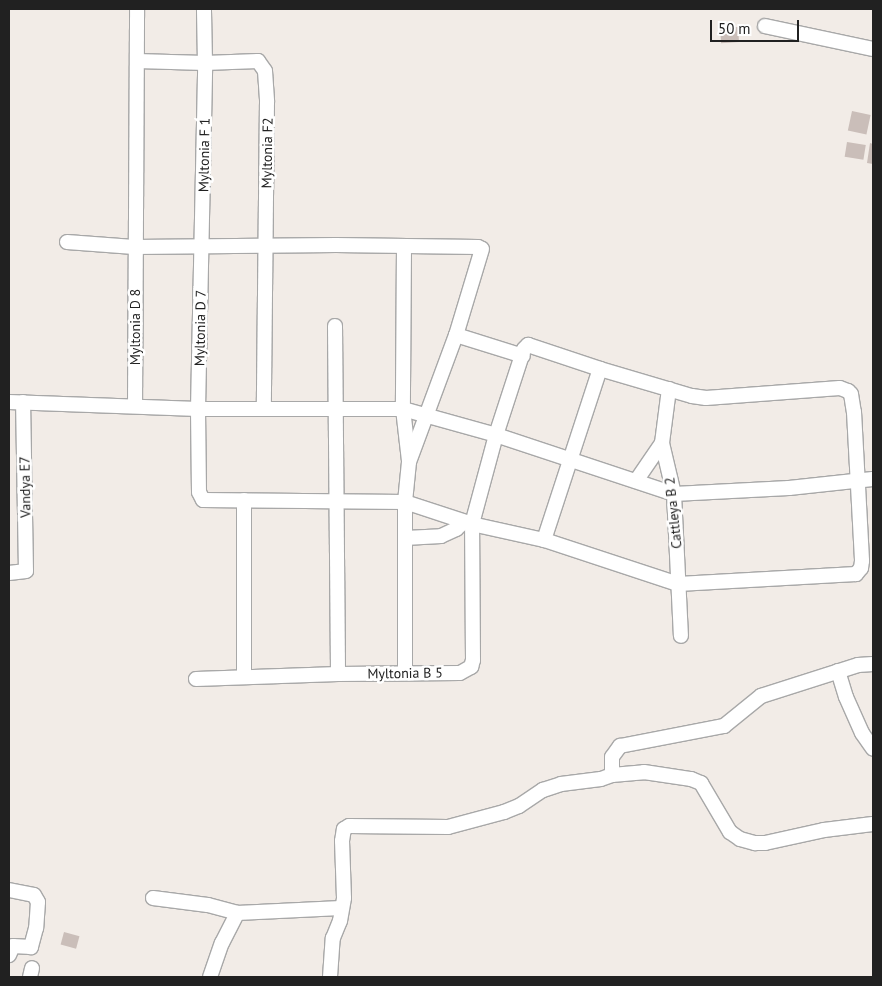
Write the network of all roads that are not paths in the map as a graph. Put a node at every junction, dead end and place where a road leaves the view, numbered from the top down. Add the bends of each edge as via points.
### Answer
1 (137, 9) edge
2 (204, 9) edge
3 (765, 26) dead end
4 (873, 49) edge
5 (137, 61) junction
6 (205, 63) junction
7 (67, 242) dead end
8 (404, 246) junction
9 (134, 247) junction
10 (266, 247) junction
11 (202, 248) junction
12 (335, 326) dead end
13 (456, 335) junction
14 (522, 356) junction
15 (600, 369) junction
16 (669, 389) junction
17 (9, 402) edge
18 (23, 402) junction
19 (135, 406) junction
20 (335, 408) junction
21 (198, 409) junction
22 (403, 409) junction
23 (264, 410) junction
24 (428, 416) junction
25 (496, 435) junction
26 (662, 443) junction
27 (569, 460) junction
28 (409, 462) junction
29 (873, 480) edge
30 (636, 481) junction
31 (857, 481) junction
32 (674, 494) junction
33 (244, 500) junction
34 (336, 500) junction
35 (406, 502) junction
36 (468, 523) junction
37 (405, 538) junction
38 (544, 540) junction
39 (9, 573) edge
40 (678, 584) junction
41 (680, 636) dead end
42 (873, 664) edge
43 (838, 671) junction
44 (405, 673) junction
45 (338, 674) junction
46 (244, 678) junction
47 (196, 679) dead end
48 (873, 749) edge
49 (612, 775) junction
50 (873, 824) edge
51 (9, 890) edge
52 (153, 898) dead end
53 (341, 908) junction
54 (236, 913) junction
55 (9, 955) edge
56 (210, 977) edge
57 (330, 977) edge

1 - 5 street, Myltonia D 8
2 - 6 street, Myltonia F 1
3 - 4 street
5 - 6 street
5 - 9 street, Myltonia D 8
6 - 10 street, Myltonia F2 via 258,61 265,71
6 - 11 street, Myltonia F 1
7 - 9 street
8 - 10 street
8 - 13 street via 478,246 482,249
8 - 22 street
9 - 11 street
9 - 19 street, Myltonia D 8
10 - 11 street
10 - 23 street, Myltonia F2
11 - 21 street, Myltonia D 7
12 - 20 street
13 - 14 street
13 - 24 street
14 - 15 street via 528,344
14 - 25 street
15 - 16 street
15 - 27 street
16 - 26 street, Cattleya B 2
16 - 31 street via 706,398 845,389 851,394 854,412
17 - 18 street
18 - 19 street
18 - 39 street, Vandya E7 via 24,572
19 - 21 street
20 - 22 street
20 - 23 street
20 - 34 street
21 - 23 street
21 - 33 street, Myltonia D 7 via 200,496 206,501
22 - 24 street
22 - 28 street
24 - 25 street
24 - 28 street
25 - 27 street
25 - 36 street
26 - 30 street, Cattleya B 2
26 - 32 street, Cattleya B 2
27 - 30 street
27 - 38 street
28 - 35 street
29 - 31 street
30 - 32 street
31 - 32 street
31 - 40 street via 862,561 856,574
32 - 40 street, Cattleya B 2
33 - 34 street, Myltonia D 7
33 - 46 street
34 - 35 street, Myltonia D 7
34 - 45 street
35 - 36 street, Myltonia D 7
35 - 37 street
36 - 37 street via 441,536
36 - 38 street, Myltonia D 7
36 - 44 street, Myltonia B 5 via 471,666 460,673
37 - 44 street
38 - 40 street, Myltonia D 7
40 - 41 street, Cattleya B 2
42 - 43 street
43 - 48 street via 859,726
43 - 49 street via 761,696 724,726 620,746 612,757
44 - 45 street, Myltonia B 5
45 - 46 street, Myltonia B 5
46 - 47 street, Myltonia B 5
49 - 50 street via 644,772 701,782 730,832 755,843
49 - 53 street via 601,780 561,784 544,790 519,806 448,827 349,826 342,834 344,898
51 - 55 street via 34,895 38,908 31,947 12,946
52 - 54 street via 208,905
53 - 54 street
53 - 57 street via 333,938
54 - 56 street

